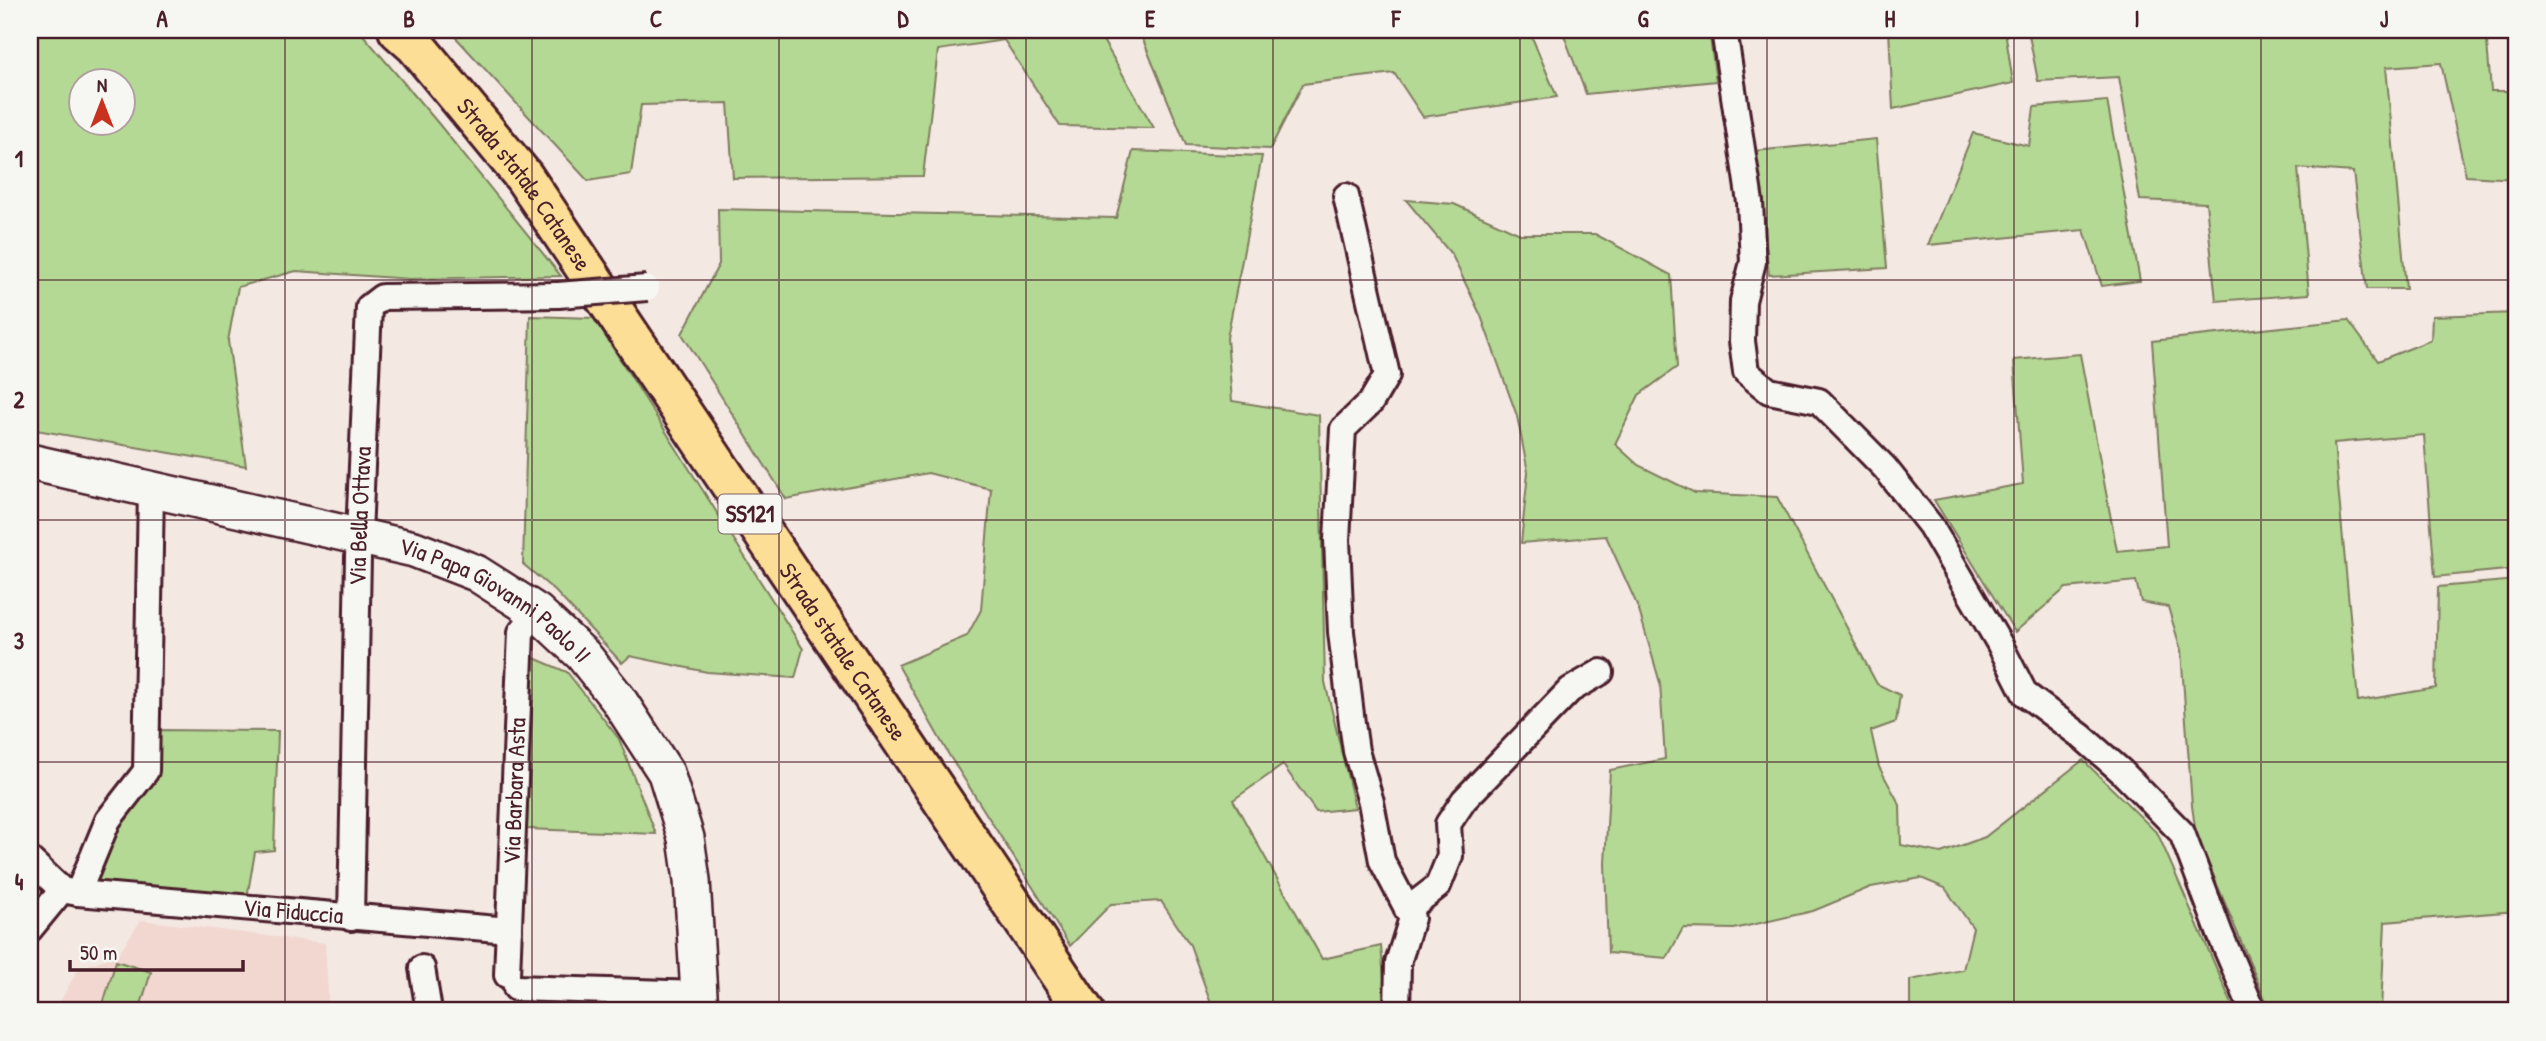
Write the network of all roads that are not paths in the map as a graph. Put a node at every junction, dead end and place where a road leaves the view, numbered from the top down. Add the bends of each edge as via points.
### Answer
1 (398, 30) edge
2 (1724, 30) edge
3 (1346, 196) dead end
4 (647, 288) dead end
5 (30, 462) edge
6 (151, 489) junction
7 (359, 536) junction
8 (537, 612) junction
9 (1601, 672) dead end
10 (30, 860) edge
11 (70, 891) junction
12 (1407, 910) junction
13 (351, 918) junction
14 (30, 929) edge
15 (509, 930) junction
16 (422, 968) dead end
17 (700, 1003) edge
18 (429, 1011) edge
19 (1084, 1011) edge
20 (1396, 1011) edge
21 (2253, 1011) edge

1 - 19 main road, Strada statale Catanese / SS121 via 524,177
2 - 21 street via 1750,202 1753,261 1743,301 1742,341 1746,372 1769,391 1819,401 1885,468 1930,526 2025,694 2121,771 2182,833
3 - 12 street via 1387,375 1371,402 1343,429 1337,540 1341,632 1356,751 1382,861
4 - 7 street, Via Bella Ottava, bridge via 558,295 382,298 369,307
5 - 6 street, Via Papa Giovanni Paolo II
6 - 7 street, Via Papa Giovanni Paolo II
6 - 11 street via 146,771 108,820
7 - 8 street, Via Papa Giovanni Paolo II via 414,549 476,573
7 - 13 street, Via Bella Ottava
8 - 15 street, Via Barbara Asta via 521,632
8 - 17 street, Via Papa Giovanni Paolo II via 583,654 666,773 686,838
9 - 12 street via 1570,690 1464,800 1448,824 1450,856 1438,887
10 - 11 street
11 - 13 street, Via Fiduccia
11 - 14 street
12 - 20 street via 1412,918 1398,963
13 - 15 street, Via Fiduccia
15 - 17 street, Via Barbara Asta via 512,981
16 - 18 street

